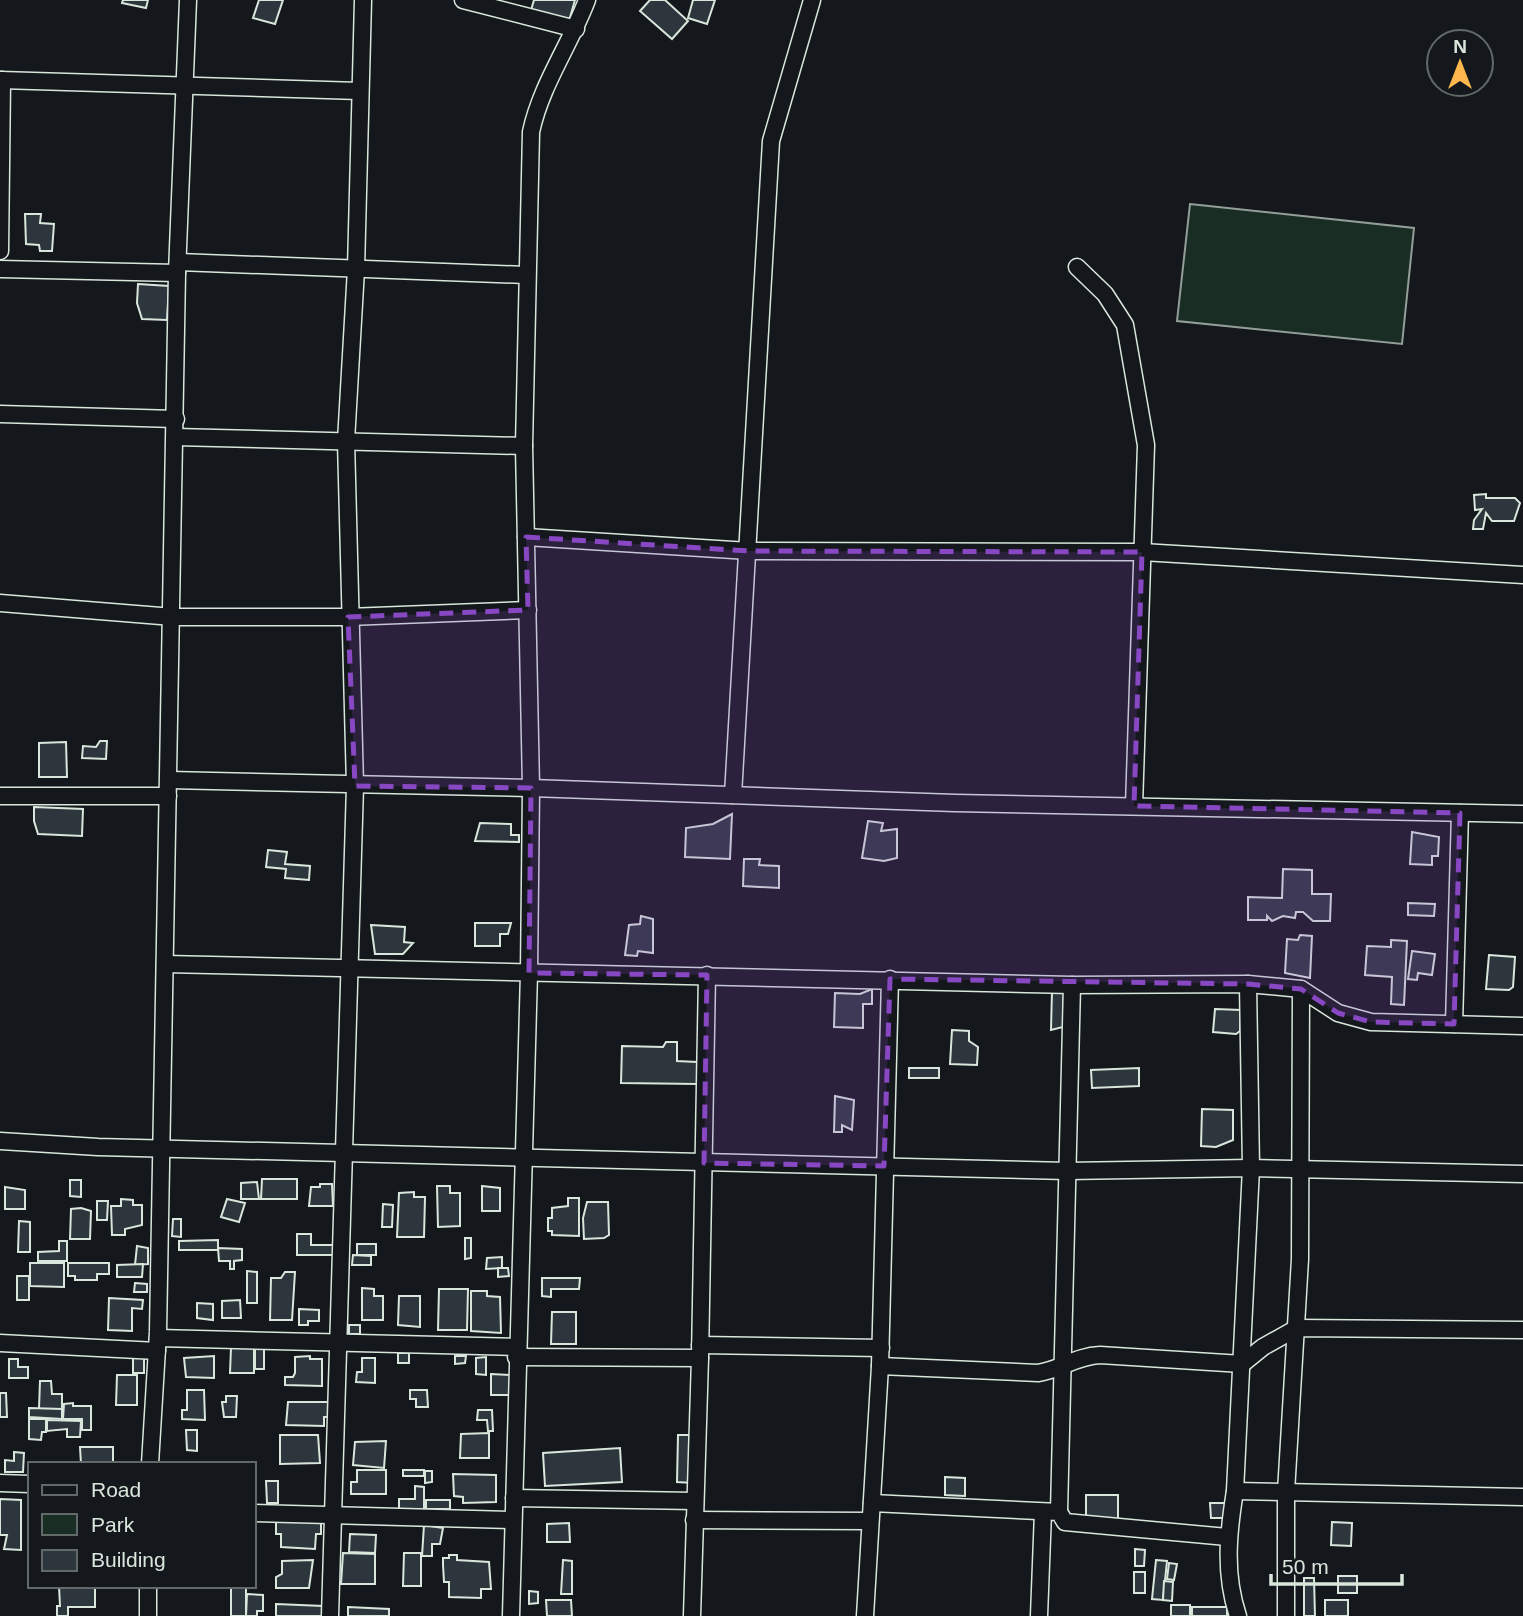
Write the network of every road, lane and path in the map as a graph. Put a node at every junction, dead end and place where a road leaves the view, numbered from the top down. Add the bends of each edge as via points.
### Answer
1 (188, 0) edge
2 (363, 0) edge
3 (463, 0) edge
4 (587, 0) edge
5 (812, 0) edge
6 (576, 29) junction
7 (1, 80) edge
8 (184, 88) junction
9 (359, 91) junction
10 (0, 251) edge
11 (1077, 267) dead end
12 (177, 268) junction
13 (0, 269) edge
14 (356, 269) junction
15 (526, 275) junction
16 (0, 414) edge
17 (176, 419) junction
18 (175, 437) junction
19 (346, 441) junction
20 (524, 446) junction
21 (526, 537) junction
22 (749, 551) junction
23 (1143, 552) junction
24 (1523, 575) edge
25 (0, 603) edge
26 (528, 610) junction
27 (173, 617) junction
28 (348, 617) junction
29 (355, 786) junction
30 (168, 788) junction
31 (531, 788) junction
32 (733, 795) junction
33 (0, 796) edge
34 (1134, 806) junction
35 (1460, 813) junction
36 (1523, 814) edge
37 (166, 964) junction
38 (348, 970) junction
39 (529, 973) junction
40 (707, 975) junction
41 (890, 979) junction
42 (1248, 984) junction
43 (1072, 985) junction
44 (1301, 989) junction
45 (1454, 1024) junction
46 (1523, 1026) edge
47 (0, 1140) edge
48 (159, 1147) junction
49 (343, 1153) junction
50 (524, 1158) junction
51 (704, 1163) junction
52 (884, 1166) junction
53 (1251, 1168) junction
54 (1302, 1169) junction
55 (1067, 1171) junction
56 (1523, 1174) edge
57 (1297, 1328) junction
58 (1523, 1330) edge
59 (338, 1342) junction
60 (0, 1343) edge
61 (157, 1344) junction
62 (881, 1348) junction
63 (700, 1351) junction
64 (516, 1352) junction
65 (1064, 1364) junction
66 (1242, 1364) junction
67 (880, 1366) junction
68 (150, 1462) edge
69 (0, 1483) edge
70 (28, 1484) edge
71 (1235, 1491) junction
72 (1286, 1492) junction
73 (1523, 1497) edge
74 (513, 1499) junction
75 (695, 1501) junction
76 (872, 1503) junction
77 (1051, 1512) junction
78 (256, 1513) edge
79 (333, 1516) junction
80 (513, 1520) junction
81 (694, 1520) junction
82 (870, 1521) junction
83 (1227, 1537) junction
84 (148, 1588) edge
85 (148, 1616) edge
86 (330, 1616) edge
87 (511, 1616) edge
88 (692, 1616) edge
89 (865, 1616) edge
90 (1039, 1616) edge
91 (1238, 1616) edge
92 (1286, 1616) edge

1 - 8 street
2 - 9 street
3 - 6 street
4 - 6 street
5 - 22 street via 771,141
6 - 15 street via 541,96 531,132
7 - 8 street
7 - 10 street
8 - 9 street
8 - 12 street
9 - 14 street
11 - 23 street via 1105,293 1125,325 1146,445
12 - 13 street
12 - 14 street
12 - 17 street
14 - 15 street
14 - 19 street
15 - 20 street
16 - 17 street
17 - 18 street
18 - 19 street
18 - 27 street
19 - 20 street
19 - 28 street
20 - 21 street
21 - 22 street
21 - 26 street
22 - 23 street
22 - 32 street
23 - 24 street
23 - 34 street
25 - 27 street
26 - 28 street
26 - 31 street
27 - 28 street
27 - 30 street
28 - 29 street
29 - 30 street
29 - 31 street
29 - 38 street
30 - 33 street
30 - 37 street
31 - 32 street
31 - 39 street
32 - 34 street
34 - 35 street
35 - 36 street
35 - 45 street
37 - 38 street
37 - 48 street
38 - 39 street
38 - 49 street
39 - 40 street
39 - 50 street
40 - 41 street
40 - 51 street
41 - 43 street
41 - 52 street
42 - 43 street
42 - 44 street
42 - 53 street
43 - 55 street
44 - 45 street via 1338,1013 1371,1022
44 - 54 street
45 - 46 street
47 - 48 street
48 - 49 street
48 - 61 street
49 - 50 street
49 - 59 street
50 - 51 street
50 - 64 street
51 - 52 street
51 - 63 street
52 - 55 street
52 - 62 street
53 - 54 street
53 - 55 street
53 - 66 street
54 - 56 street
54 - 57 street
55 - 65 street
57 - 58 street
57 - 66 street
57 - 72 street
59 - 61 street
59 - 64 street
59 - 79 street
60 - 61 street
61 - 68 street
62 - 63 street
62 - 67 street
63 - 64 street
63 - 75 street
64 - 74 street
65 - 66 street via 1100,1355
65 - 67 street via 1038,1373
65 - 77 street
66 - 71 street
67 - 76 street
69 - 70 street
71 - 72 street
71 - 83 street
72 - 73 street
72 - 92 street
74 - 75 street
74 - 80 street
75 - 81 street
76 - 77 street
76 - 82 street
77 - 83 street via 1065,1522
77 - 90 street
78 - 79 street
79 - 80 street
79 - 86 street
80 - 87 street
81 - 82 street
81 - 88 street
82 - 89 street
83 - 91 street via 1230,1588
84 - 85 street

